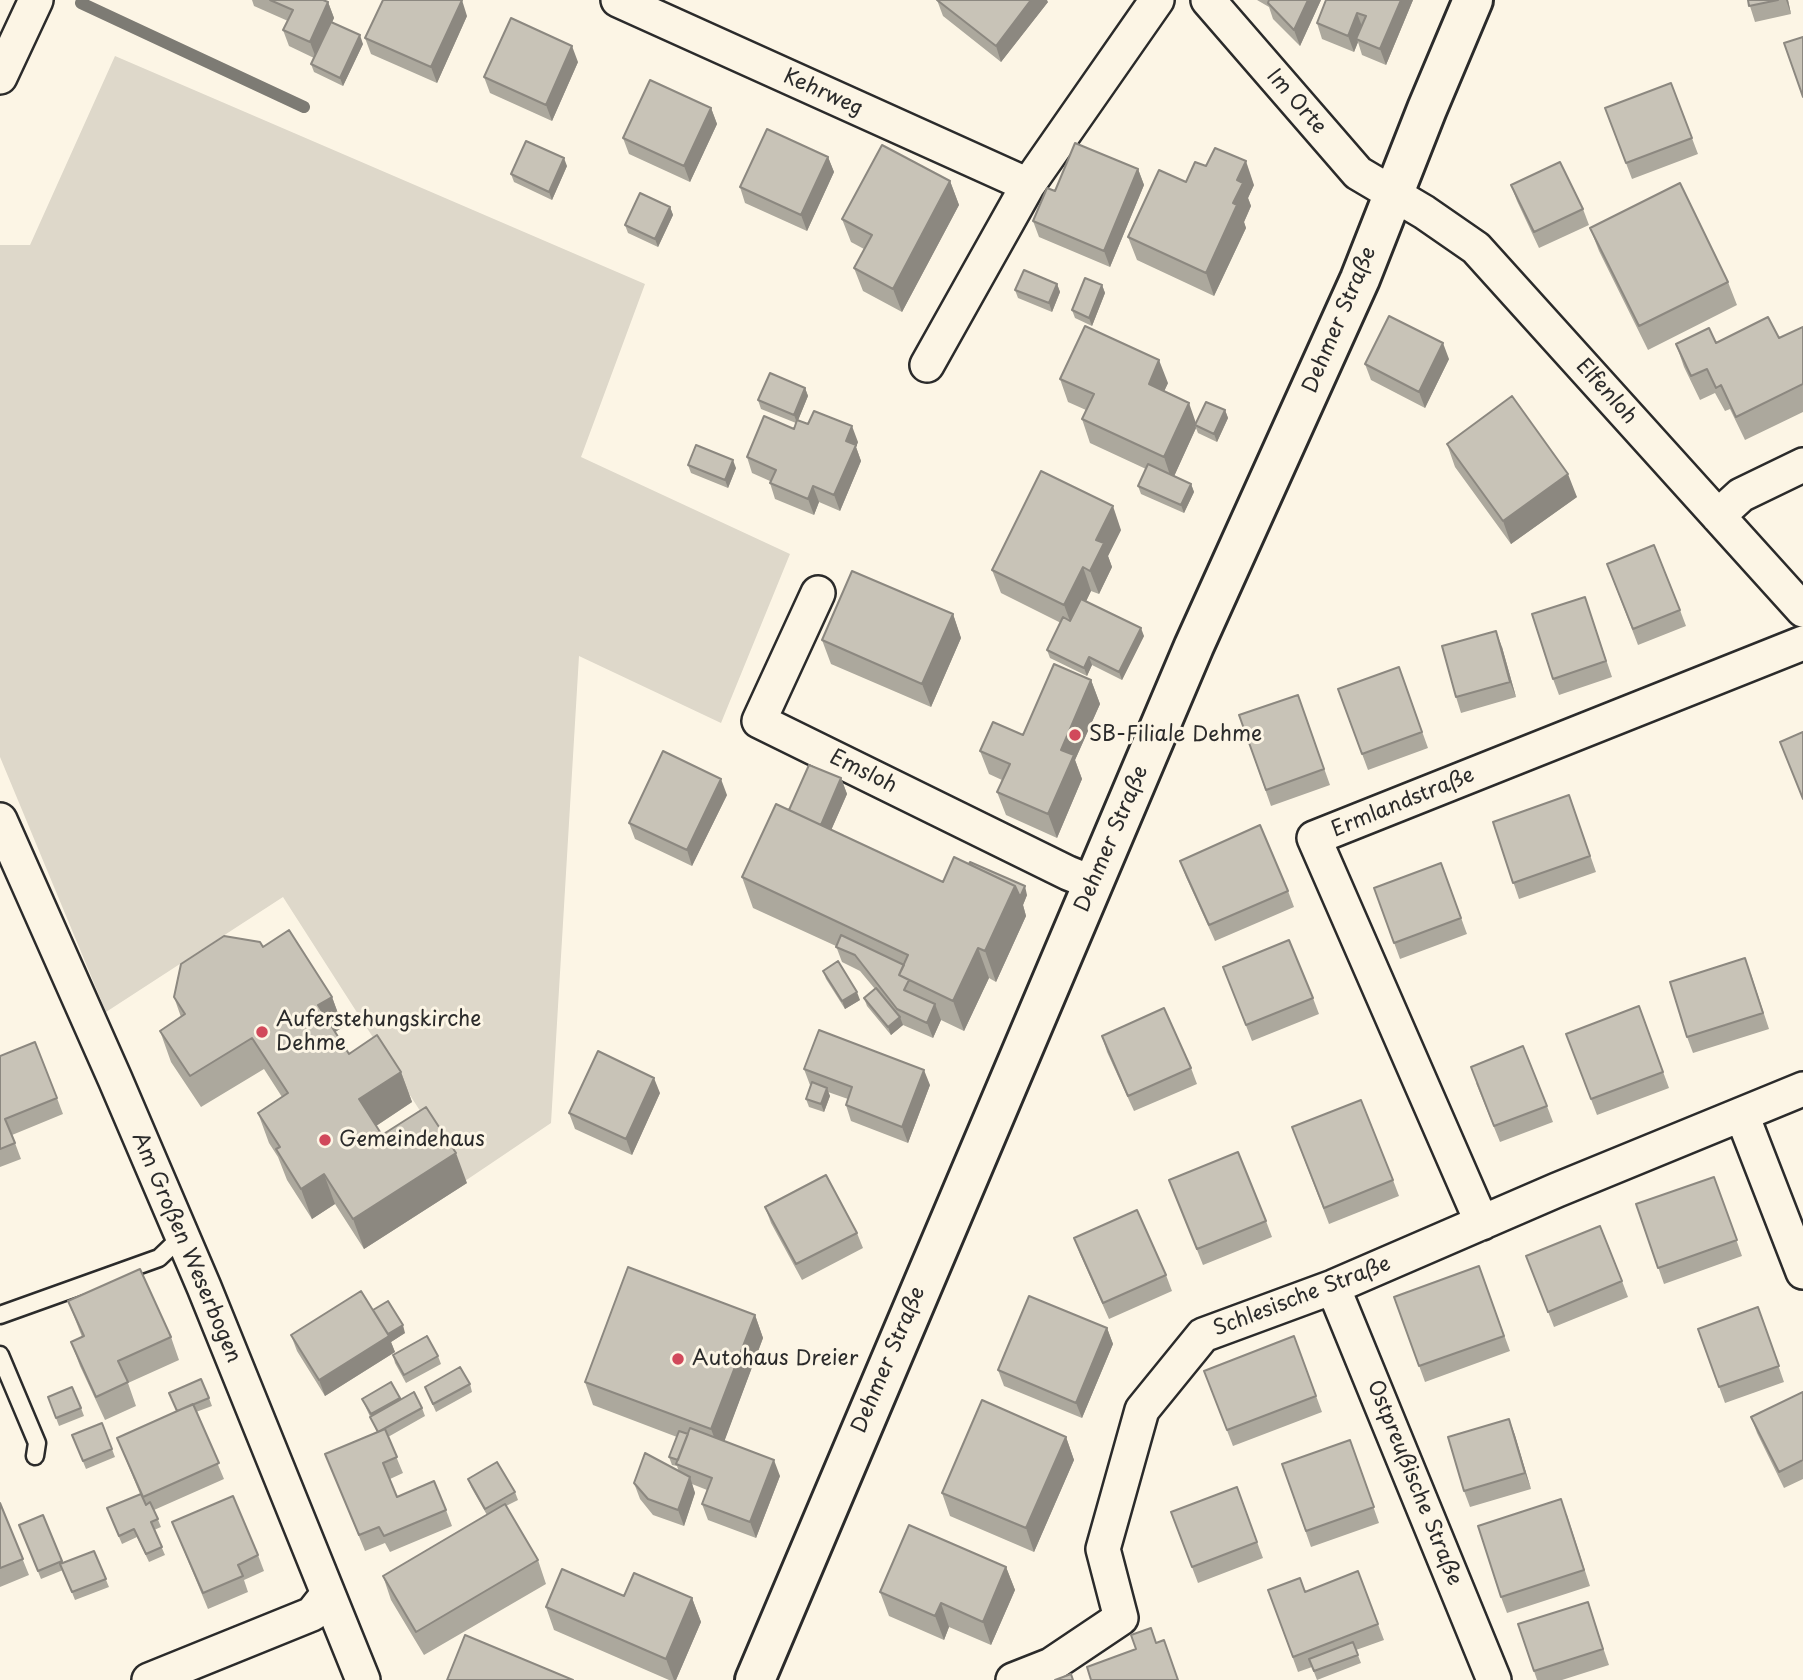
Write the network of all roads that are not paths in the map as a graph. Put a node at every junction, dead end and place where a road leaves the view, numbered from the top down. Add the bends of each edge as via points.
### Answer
1 (36, 0) edge
2 (618, 0) edge
3 (1157, 0) edge
4 (1208, 0) edge
5 (1473, 0) edge
6 (0, 77) edge
7 (1028, 185) junction
8 (1393, 193) junction
9 (927, 365) dead end
10 (1803, 465) edge
11 (1718, 516) junction
12 (818, 593) dead end
13 (1803, 610) edge
14 (1803, 643) edge
15 (0, 820) edge
16 (1093, 883) junction
17 (1803, 1089) edge
18 (1742, 1115) junction
19 (1482, 1223) junction
20 (182, 1236) junction
21 (1803, 1272) edge
22 (1333, 1287) junction
23 (0, 1315) edge
24 (0, 1355) edge
25 (35, 1456) dead end
26 (327, 1595) junction
27 (149, 1680) edge
28 (363, 1680) edge
29 (755, 1680) edge
30 (1013, 1680) edge
31 (1494, 1680) edge

1 - 6 street
2 - 7 street, Kehrweg
3 - 7 street
4 - 8 street, Im Orte via 1358,173
5 - 8 street, Dehmer Straße
7 - 9 street
8 - 11 street, Elfenloh via 1476,248
8 - 16 street, Dehmer Straße via 1360,279
10 - 11 street via 1741,495
11 - 13 street, Elfenloh
12 - 16 street, Emsloh via 759,721
14 - 19 street, Ermlandstraße via 1314,838
15 - 20 street, Am Großen Weserbogen
16 - 29 street, Dehmer Straße
17 - 18 street, Schlesische Straße
18 - 19 street, Schlesische Straße
18 - 21 street
19 - 22 street, Schlesische Straße
20 - 23 lane via 159,1258
20 - 26 street, Am Großen Weserbogen
22 - 30 street, Schlesische Straße via 1203,1335 1194,1346 1143,1410 1103,1549 1121,1618 1051,1665
22 - 31 street, Ostpreußische Straße
24 - 25 lane via 37,1443
26 - 27 street via 312,1614
26 - 28 street, Am Großen Weserbogen

